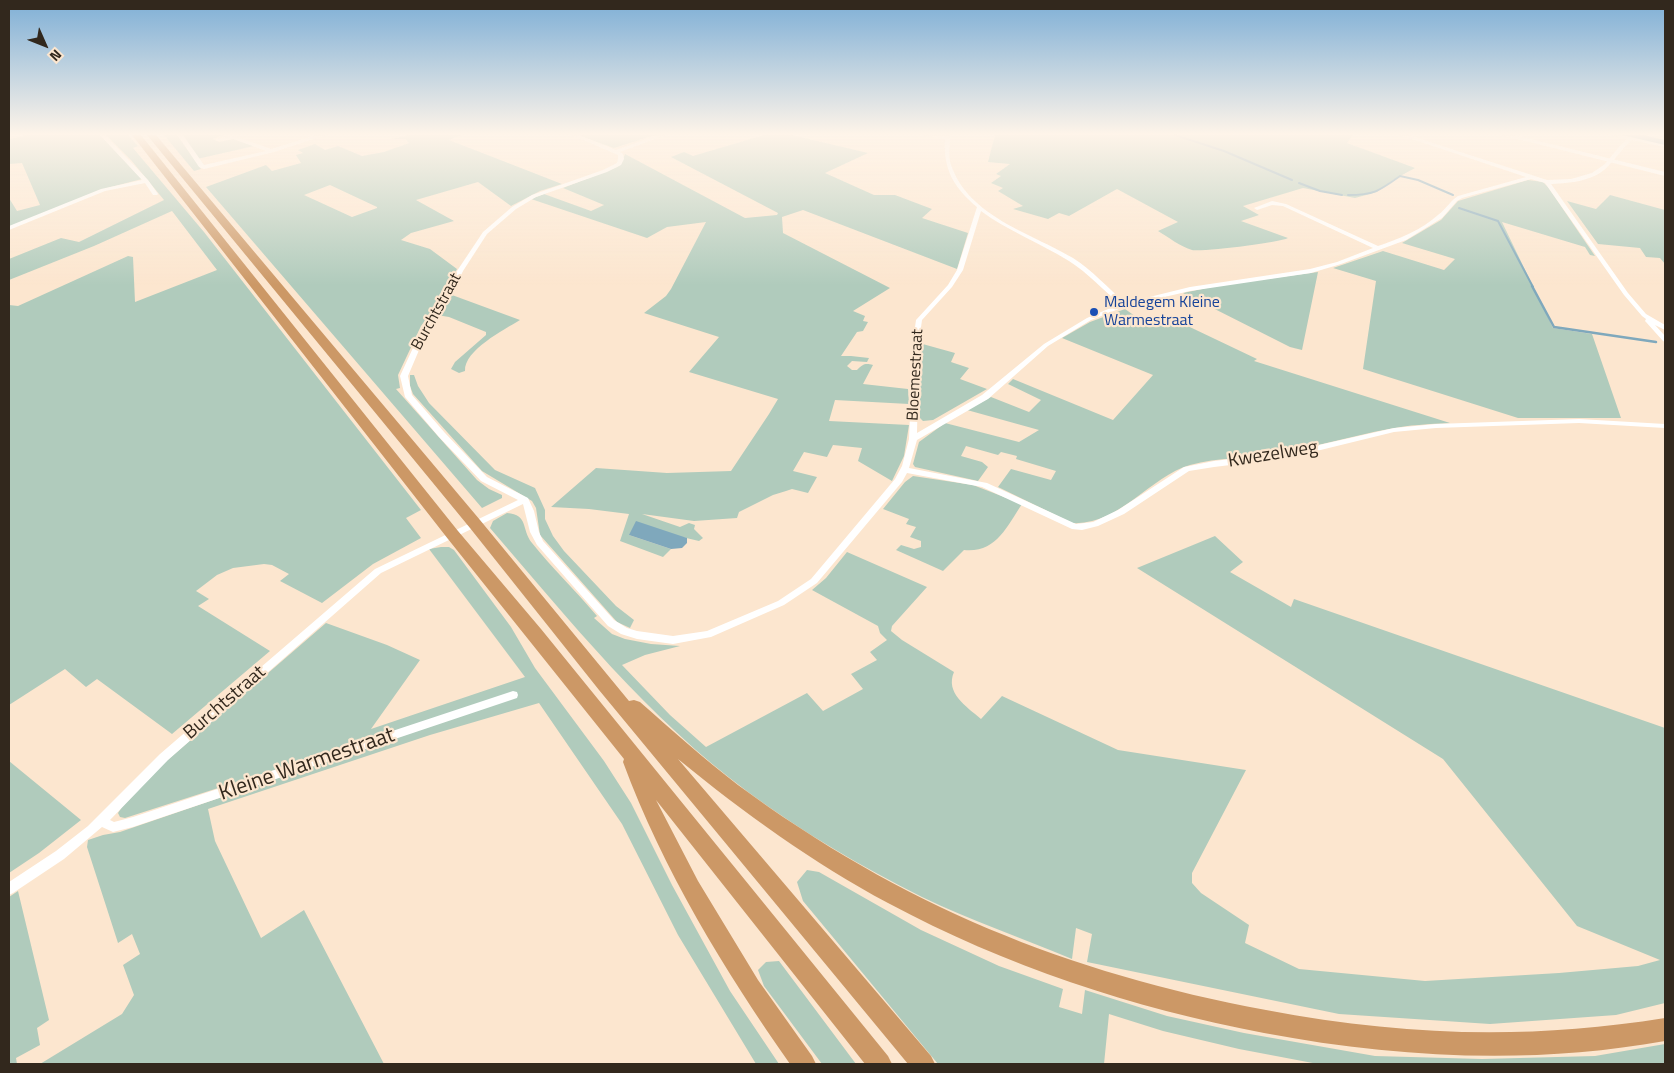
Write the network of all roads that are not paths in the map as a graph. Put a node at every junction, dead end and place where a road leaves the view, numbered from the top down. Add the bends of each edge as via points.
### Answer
1 (127, 185) edge
2 (149, 185) edge
3 (176, 185) edge
4 (193, 185) edge
5 (564, 185) edge
6 (958, 185) edge
7 (1502, 185) edge
8 (1549, 185) edge
9 (155, 194) dead end
10 (979, 208) junction
11 (1257, 208) dead end
12 (9, 228) edge
13 (1378, 249) junction
14 (1124, 305) junction
15 (1644, 314) junction
16 (1665, 328) edge
17 (1665, 340) edge
18 (1665, 426) edge
19 (913, 439) junction
20 (904, 470) junction
21 (525, 500) junction
22 (475, 524) junction
23 (454, 535) junction
24 (587, 660) junction
25 (513, 696) dead end
26 (627, 748) junction
27 (101, 821) junction
28 (9, 889) edge
29 (1665, 1030) edge
30 (804, 1064) edge
31 (880, 1064) edge
32 (923, 1064) edge

1 - 12 street via 103,190
2 - 9 street
3 - 23 highway
4 - 22 highway
5 - 21 street, Burchtstraat via 534,196 514,208 486,233 460,270 448,296 428,322 404,376 408,395 484,479
6 - 10 street
7 - 13 street via 1460,197 1430,225
8 - 15 street via 1626,294
10 - 14 street via 1072,261
10 - 19 street, Bloemestraat via 960,270 919,320
11 - 13 street via 1272,203 1284,205
13 - 14 street via 1311,271 1214,284
14 - 19 street via 1072,328 1046,345 985,397
15 - 16 street
15 - 17 street
18 - 20 street, Kwezelweg via 1579,421 1394,430 1288,455 1187,470 1121,512 1082,527 1075,527 984,485
19 - 20 street
20 - 21 street via 824,569 798,592 722,629 673,640 637,636 611,623 540,543
21 - 22 street
22 - 23 street, Burchtstraat
22 - 24 highway
23 - 26 highway
23 - 27 street, Burchtstraat via 366,580 157,763
24 - 29 highway via 636,710 686,753 799,838 922,909 973,934 1067,971 1193,1007 1304,1030 1365,1038 1428,1043 1559,1044
24 - 32 highway
25 - 27 street, Kleine Warmestraat via 133,822 113,827
26 - 30 highway via 646,800 692,888 750,988
26 - 31 highway
27 - 28 street, Burchtstraat via 60,855

